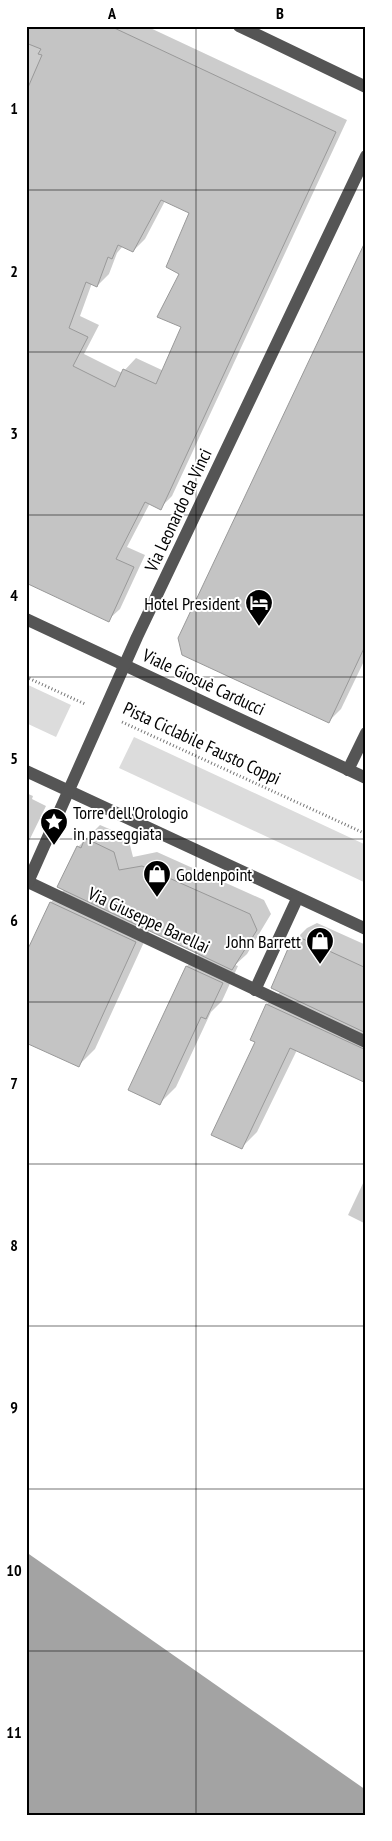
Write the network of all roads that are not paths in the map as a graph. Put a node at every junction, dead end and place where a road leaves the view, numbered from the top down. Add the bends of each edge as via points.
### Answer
1 (239, 26) edge
2 (366, 87) edge
3 (366, 156) edge
4 (26, 619) edge
5 (124, 665) junction
6 (366, 733) edge
7 (348, 770) junction
8 (26, 772) edge
9 (366, 778) edge
10 (67, 792) junction
11 (27, 882) edge
12 (297, 899) junction
13 (366, 929) edge
14 (254, 990) junction
15 (366, 1042) edge

1 - 2 street
3 - 5 street, Via Leonardo da Vinci
4 - 5 street, Viale Giosuè Carducci
5 - 7 street, Viale Giosuè Carducci
5 - 10 street, Via Leonardo da Vinci
6 - 7 street
7 - 9 street, Viale Giosuè Carducci
8 - 10 street
10 - 11 street, Via Leonardo da Vinci
10 - 12 street
11 - 14 street, Via Giuseppe Barellai
12 - 13 street
12 - 14 street
14 - 15 street, Via Giuseppe Barellai

